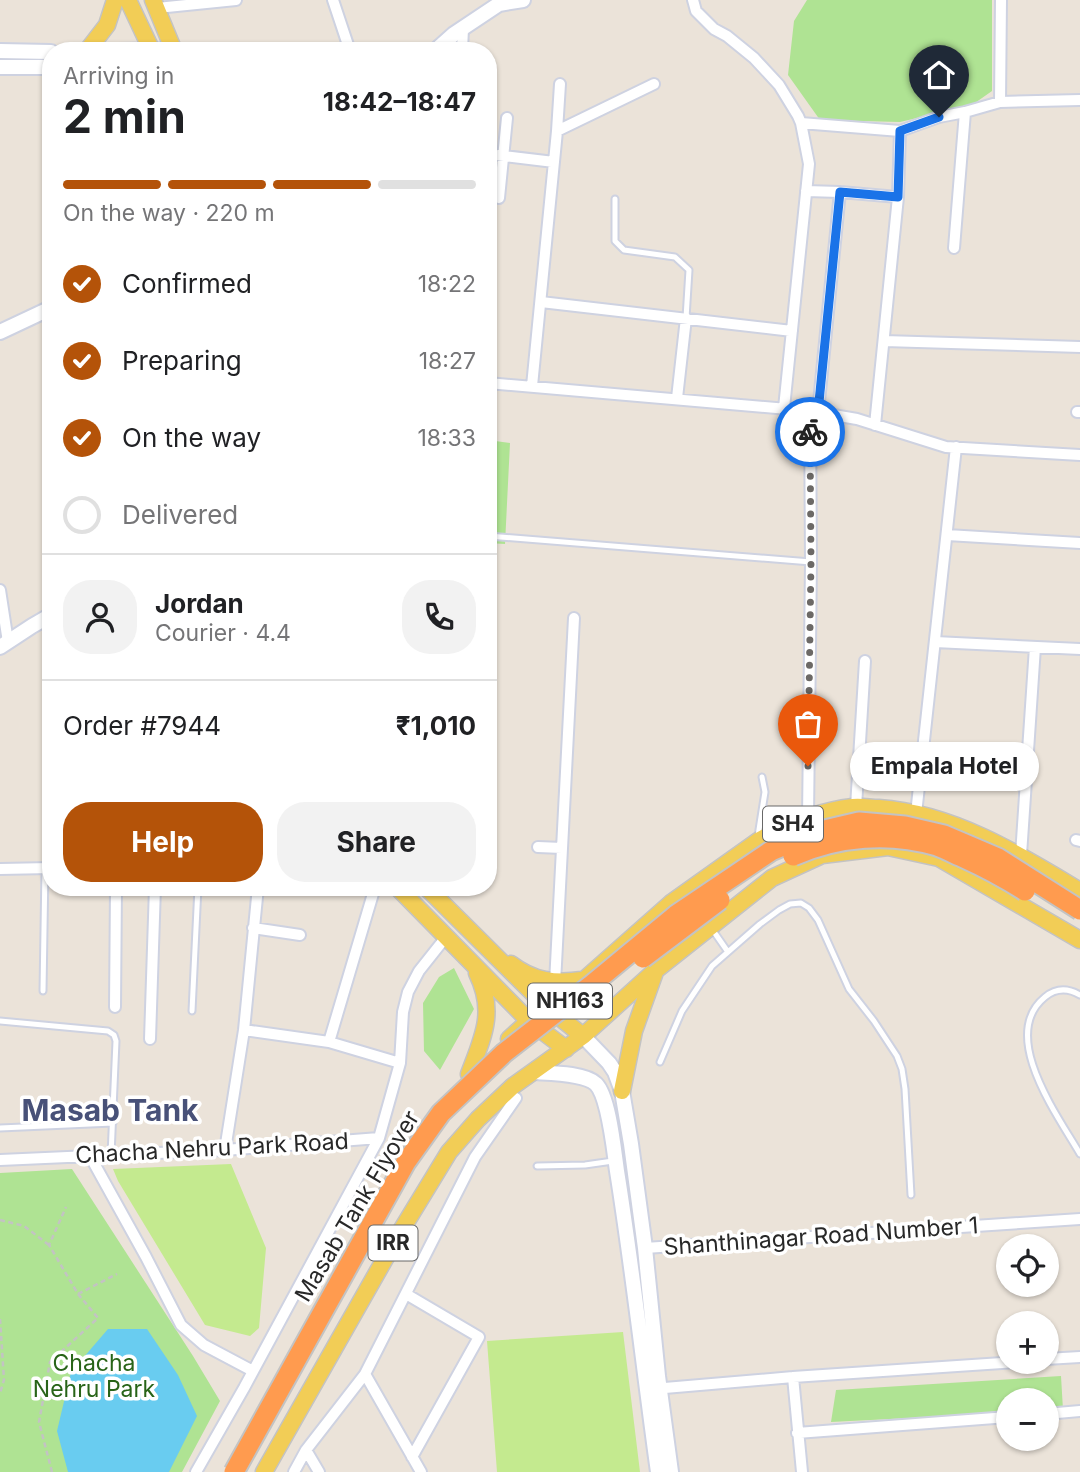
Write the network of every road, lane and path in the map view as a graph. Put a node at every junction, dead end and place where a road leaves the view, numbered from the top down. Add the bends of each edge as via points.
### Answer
1 (114, 0) edge
2 (128, 0) edge
3 (236, 0) edge
4 (333, 0) edge
5 (523, 0) edge
6 (694, 0) edge
7 (1001, 0) edge
8 (499, 2) edge
9 (155, 4) edge
10 (463, 27) junction
11 (94, 42) edge
12 (148, 42) edge
13 (171, 42) edge
14 (347, 42) edge
15 (446, 42) edge
16 (462, 42) edge
17 (0, 51) edge
18 (42, 52) edge
19 (0, 67) edge
20 (42, 67) edge
21 (560, 84) dead end
22 (654, 84) dead end
23 (1080, 100) edge
24 (1000, 102) junction
25 (965, 112) junction
26 (507, 118) dead end
27 (801, 123) junction
28 (557, 131) junction
29 (900, 131) junction
30 (497, 155) edge
31 (503, 155) junction
32 (554, 162) junction
33 (806, 191) junction
34 (840, 192) junction
35 (898, 197) junction
36 (499, 198) dead end
37 (615, 199) dead end
38 (954, 248) dead end
39 (541, 302) junction
40 (42, 312) edge
41 (685, 318) junction
42 (792, 331) junction
43 (0, 332) edge
44 (884, 341) junction
45 (1080, 347) edge
46 (497, 384) edge
47 (532, 386) junction
48 (677, 398) junction
49 (783, 408) junction
50 (814, 412) junction
51 (875, 425) junction
52 (956, 447) junction
53 (1080, 455) edge
54 (947, 536) junction
55 (497, 537) edge
56 (1080, 543) edge
57 (811, 562) junction
58 (0, 590) edge
59 (574, 618) dead end
60 (42, 621) edge
61 (935, 642) junction
62 (4, 645) edge
63 (1035, 647) junction
64 (1080, 649) edge
65 (865, 661) dead end
66 (762, 777) dead end
67 (551, 798) dead end
68 (564, 799) junction
69 (856, 807) junction
70 (916, 814) junction
71 (808, 818) junction
72 (758, 841) junction
73 (538, 847) dead end
74 (562, 848) junction
75 (1021, 855) junction
76 (42, 868) edge
77 (0, 869) edge
78 (1080, 891) edge
79 (47, 896) edge
80 (116, 896) edge
81 (155, 896) edge
82 (198, 896) edge
83 (257, 896) edge
84 (371, 896) edge
85 (406, 896) edge
86 (435, 896) edge
87 (671, 903) junction
88 (1080, 910) edge
89 (1080, 924) edge
90 (645, 926) junction
91 (253, 928) junction
92 (704, 932) junction
93 (300, 935) dead end
94 (446, 937) junction
95 (1080, 940) edge
96 (486, 946) junction
97 (728, 952) junction
98 (673, 956) junction
99 (471, 962) junction
100 (656, 970) junction
101 (584, 979) junction
102 (555, 983) junction
103 (43, 991) dead end
104 (1080, 995) edge
105 (114, 1007) dead end
106 (547, 1007) junction
107 (192, 1011) dead end
108 (0, 1021) edge
109 (529, 1021) junction
110 (244, 1030) junction
111 (583, 1035) junction
112 (150, 1040) dead end
113 (329, 1042) junction
114 (566, 1049) junction
115 (660, 1062) dead end
116 (400, 1063) junction
117 (534, 1072) junction
118 (469, 1074) junction
119 (622, 1091) junction
120 (516, 1098) dead end
121 (113, 1123) junction
122 (0, 1128) edge
123 (379, 1138) junction
124 (225, 1150) junction
125 (1080, 1154) edge
126 (111, 1155) junction
127 (90, 1156) junction
128 (0, 1160) edge
129 (616, 1160) junction
130 (537, 1166) dead end
131 (911, 1195) dead end
132 (66, 1207) dead end
133 (1080, 1219) edge
134 (0, 1220) edge
135 (49, 1245) junction
136 (645, 1248) junction
137 (117, 1274) dead end
138 (78, 1294) junction
139 (406, 1294) junction
140 (0, 1319) edge
141 (291, 1353) junction
142 (1080, 1357) edge
143 (1059, 1358) edge
144 (996, 1363) edge
145 (322, 1369) junction
146 (253, 1371) junction
147 (365, 1374) junction
148 (793, 1377) junction
149 (653, 1389) junction
150 (0, 1393) edge
151 (1080, 1411) edge
152 (1059, 1413) edge
153 (996, 1418) edge
154 (797, 1433) junction
155 (306, 1450) junction
156 (412, 1457) junction
157 (52, 1472) edge
158 (196, 1472) edge
159 (227, 1472) edge
160 (234, 1472) edge
161 (248, 1472) edge
162 (264, 1472) edge
163 (294, 1472) edge
164 (319, 1472) edge
165 (421, 1472) edge
166 (658, 1472) edge
167 (671, 1472) edge
168 (802, 1472) edge

1 - 11 main road via 107,26
2 - 12 main road
3 - 9 street
4 - 14 street
5 - 8 main road
6 - 27 street via 696,11 714,29 754,58 779,85
7 - 24 street
8 - 10 main road
9 - 13 main road
10 - 15 main road
10 - 16 street
17 - 18 main road
19 - 20 main road
21 - 28 street
22 - 28 street
23 - 24 street
24 - 25 street
25 - 29 street
25 - 38 street
26 - 31 street
27 - 29 street
27 - 33 street via 809,164
28 - 32 street
29 - 35 street
30 - 31 street
31 - 32 street
31 - 36 street
32 - 39 street
33 - 34 street
33 - 42 street
34 - 35 street
34 - 50 street
35 - 44 street
37 - 41 lane via 615,241 624,250 675,257 689,270
39 - 41 street
39 - 47 street
40 - 43 main road
41 - 42 street
41 - 48 street
42 - 49 street
44 - 45 street
44 - 51 street
46 - 47 street
47 - 48 street
48 - 49 street
49 - 50 street
50 - 51 street
50 - 57 street
51 - 52 street
52 - 53 street
52 - 54 street
54 - 56 street
54 - 61 street
55 - 57 lane
57 - 71 street
58 - 62 street
59 - 68 street
60 - 62 main road
61 - 63 street
61 - 70 street
63 - 64 street
63 - 75 street
65 - 69 street
66 - 72 lane via 765,792
67 - 68 street
68 - 74 street
69 - 70 main road, SH4
69 - 71 main road, SH4
70 - 75 main road, SH4
71 - 72 main road, SH4
72 - 87 main road, SH4
73 - 74 street
74 - 102 street
75 - 78 main road, SH4
76 - 77 street
79 - 103 lane
80 - 105 street
81 - 112 street
82 - 107 lane
83 - 91 street
84 - 113 street
85 - 94 main road, IRR
86 - 96 main road
87 - 90 main road, SH4
87 - 92 main road
88 - 160 highway, Masab Tank Flyover / NH163, bridge via 999,858 944,835 905,826 859,822 816,831 771,851 676,915 503,1053 441,1113 406,1163
89 - 161 highway, Masab Tank Flyover / NH163, bridge via 994,872 938,846 900,839 858,838 814,847 772,865 729,893 514,1056 447,1122 423,1153
90 - 98 main road
90 - 101 main road, SH4
91 - 93 street
91 - 110 street
92 - 95 main road, SH4 via 772,878 822,855 888,847 939,858
92 - 97 lane
92 - 98 main road, SH4
94 - 99 main road, IRR
94 - 116 street via 408,992
96 - 102 main road via 518,970
96 - 106 main road
97 - 115 lane via 712,966 681,1010
97 - 131 lane via 790,904 809,908 849,989 902,1069
98 - 100 main road, SH4
99 - 109 main road, IRR
99 - 118 main road, IRR via 484,988 488,1013
100 - 111 main road, SH4
100 - 119 main road via 634,1031
101 - 102 main road
101 - 106 main road, SH4
104 - 125 lane via 1060,990 1042,999 1030,1017 1026,1042 1044,1092
106 - 109 main road, SH4
106 - 111 main road
108 - 121 lane via 114,1034
109 - 114 main road, IRR
109 - 118 main road, SH4
110 - 113 street
110 - 124 street
111 - 114 main road, IRR
111 - 119 main road via 610,1063
113 - 116 street
114 - 117 main road, IRR
116 - 123 street
117 - 129 main road via 594,1082 606,1108
117 - 145 main road, IRR via 513,1086 449,1152
118 - 141 main road, IRR via 415,1137
119 - 136 main road
120 - 139 street via 475,1157
121 - 122 lane
121 - 126 lane
123 - 124 street, Chacha Nehru Park Road
123 - 146 street, Chacha Nehru Park Road
124 - 126 street, Chacha Nehru Park Road
126 - 127 street, Chacha Nehru Park Road
127 - 128 street, Chacha Nehru Park Road
127 - 146 street via 181,1325 204,1345
129 - 130 lane
129 - 149 main road
132 - 135 path
133 - 136 street, Shanthinagar Road Number 1
134 - 135 path via 24,1226
135 - 138 path
136 - 149 main road
137 - 138 path
138 - 157 path via 98,1318 50,1362 39,1422
139 - 147 street
139 - 156 street via 479,1336
140 - 150 path via 4,1380
141 - 145 main road
141 - 159 main road, IRR
142 - 143 street
144 - 148 street
145 - 162 main road, IRR
146 - 158 street, Chacha Nehru Park Road
147 - 155 street
147 - 156 street
148 - 149 street
148 - 154 street
149 - 166 main road
149 - 167 main road
151 - 152 street
153 - 154 street
154 - 168 street
155 - 163 street
155 - 164 street
156 - 165 street

